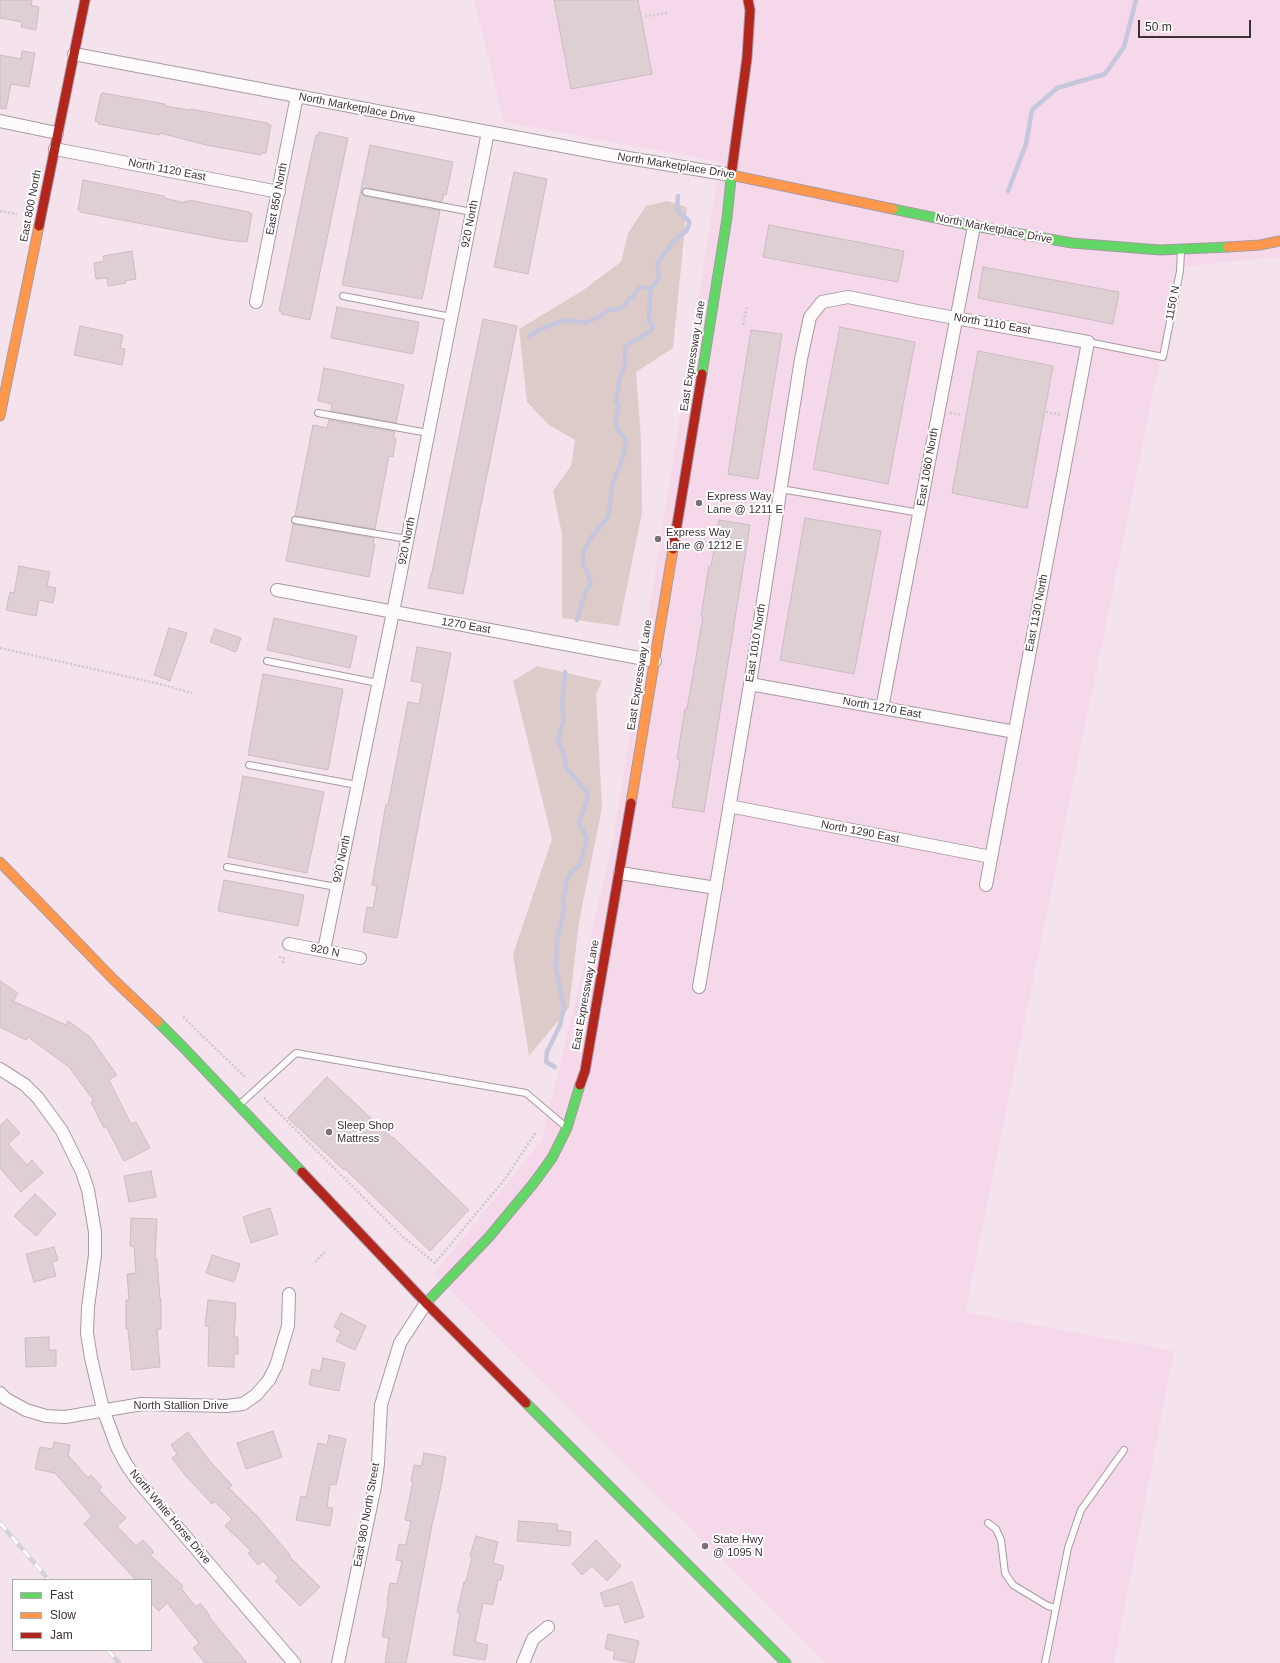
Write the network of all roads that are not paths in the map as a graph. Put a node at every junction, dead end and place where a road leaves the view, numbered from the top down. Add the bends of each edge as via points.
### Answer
1 (85, 0) edge
2 (748, 0) edge
3 (74, 54) junction
4 (297, 96) junction
5 (0, 121) edge
6 (488, 132) junction
7 (58, 133) junction
8 (55, 149) junction
9 (731, 174) junction
10 (279, 192) junction
11 (366, 192) dead end
12 (472, 212) junction
13 (974, 226) junction
14 (1280, 241) edge
15 (1181, 249) junction
16 (343, 296) dead end
17 (256, 302) dead end
18 (822, 302) joint
19 (451, 317) junction
20 (956, 317) junction
21 (1088, 342) junction
22 (1163, 357) joint
23 (318, 413) dead end
24 (0, 416) edge
25 (428, 433) junction
26 (781, 489) junction
27 (920, 513) junction
28 (294, 520) dead end
29 (407, 540) junction
30 (277, 590) dead end
31 (393, 612) junction
32 (655, 660) junction
33 (267, 661) dead end
34 (378, 683) junction
35 (750, 684) junction
36 (882, 708) junction
37 (1015, 732) junction
38 (249, 765) dead end
39 (357, 785) junction
40 (729, 806) junction
41 (991, 857) junction
42 (0, 862) edge
43 (227, 867) dead end
44 (620, 873) junction
45 (986, 885) dead end
46 (336, 887) junction
47 (716, 888) junction
48 (289, 944) dead end
49 (324, 950) junction
50 (360, 958) dead end
51 (699, 987) dead end
52 (0, 1070) edge
53 (239, 1106) junction
54 (567, 1128) junction
55 (289, 1294) dead end
56 (426, 1303) junction
57 (0, 1393) edge
58 (103, 1409) junction
59 (1124, 1450) dead end
60 (988, 1524) dead end
61 (1056, 1608) junction
62 (548, 1627) dead end
63 (294, 1663) edge
64 (338, 1663) edge
65 (523, 1663) edge
66 (786, 1663) edge
67 (1044, 1663) edge

1 - 3 street, East 800 North
2 - 9 street, East Expressway Lane via 748,58
3 - 4 street, North Marketplace Drive
3 - 7 street, East 800 North
4 - 6 street, North Marketplace Drive
4 - 10 street, East 850 North
5 - 7 street
6 - 9 street, North Marketplace Drive
6 - 12 street, 920 North
7 - 8 street, East 800 North
8 - 10 street, North 1120 East
8 - 24 street, East 800 North
9 - 13 street, North Marketplace Drive
9 - 32 street, East Expressway Lane via 727,218
10 - 17 street, East 850 North
11 - 12 lane
12 - 19 street, 920 North
13 - 15 street, North Marketplace Drive via 1072,243 1160,250
13 - 20 street, East 1060 North
14 - 15 street, North Marketplace Drive via 1260,245
15 - 22 lane, 1150 N via 1180,271
16 - 19 lane
18 - 20 street, North 1110 East via 848,297
18 - 26 street, East 1010 North via 810,317 807,329
19 - 25 street, 920 North
20 - 21 street, North 1110 East
20 - 27 street, East 1060 North
21 - 22 lane, North 1110 East
21 - 37 street, East 1130 North
23 - 25 lane
25 - 29 street, 920 North
26 - 27 lane
26 - 35 street, East 1010 North
27 - 36 street, East 1060 North
28 - 29 lane
29 - 31 street, 920 North
30 - 31 street, 1270 East
31 - 32 street, 1270 East
31 - 34 street, 920 North
32 - 44 street, East Expressway Lane
33 - 34 lane
34 - 39 street, 920 North
35 - 36 street, North 1270 East
35 - 40 street, East 1010 North
36 - 37 street, North 1270 East
37 - 41 street, East 1130 North
38 - 39 lane
39 - 46 street, 920 North
40 - 41 street, North 1290 East
40 - 47 street, East 1010 North
41 - 45 street, East 1130 North
42 - 53 street
43 - 46 lane
44 - 47 street
44 - 54 street, East Expressway Lane via 585,1071
46 - 49 street, 920 North
47 - 51 street, East 1010 North
48 - 49 street, 920 N
49 - 50 street, 920 N
52 - 58 street, North White Horse Drive via 25,1085 50,1114 73,1151 88,1190 95,1255 87,1333
53 - 54 lane via 296,1053 526,1093
53 - 56 street
54 - 56 street, East Expressway Lane via 552,1158 517,1204
55 - 58 street, North Stallion Drive via 288,1326 276,1366 269,1380 256,1395 243,1404 142,1404
56 - 64 street, East 980 North Street via 400,1343 381,1405 375,1486
56 - 66 street
57 - 58 street, North Stallion Drive via 26,1410 46,1416 65,1416
58 - 63 street, North White Horse Drive via 116,1447 137,1480
59 - 61 lane via 1081,1510 1068,1548
60 - 61 lane via 996,1529 1005,1573 1013,1585 1048,1606
61 - 67 lane
62 - 65 street via 533,1639

